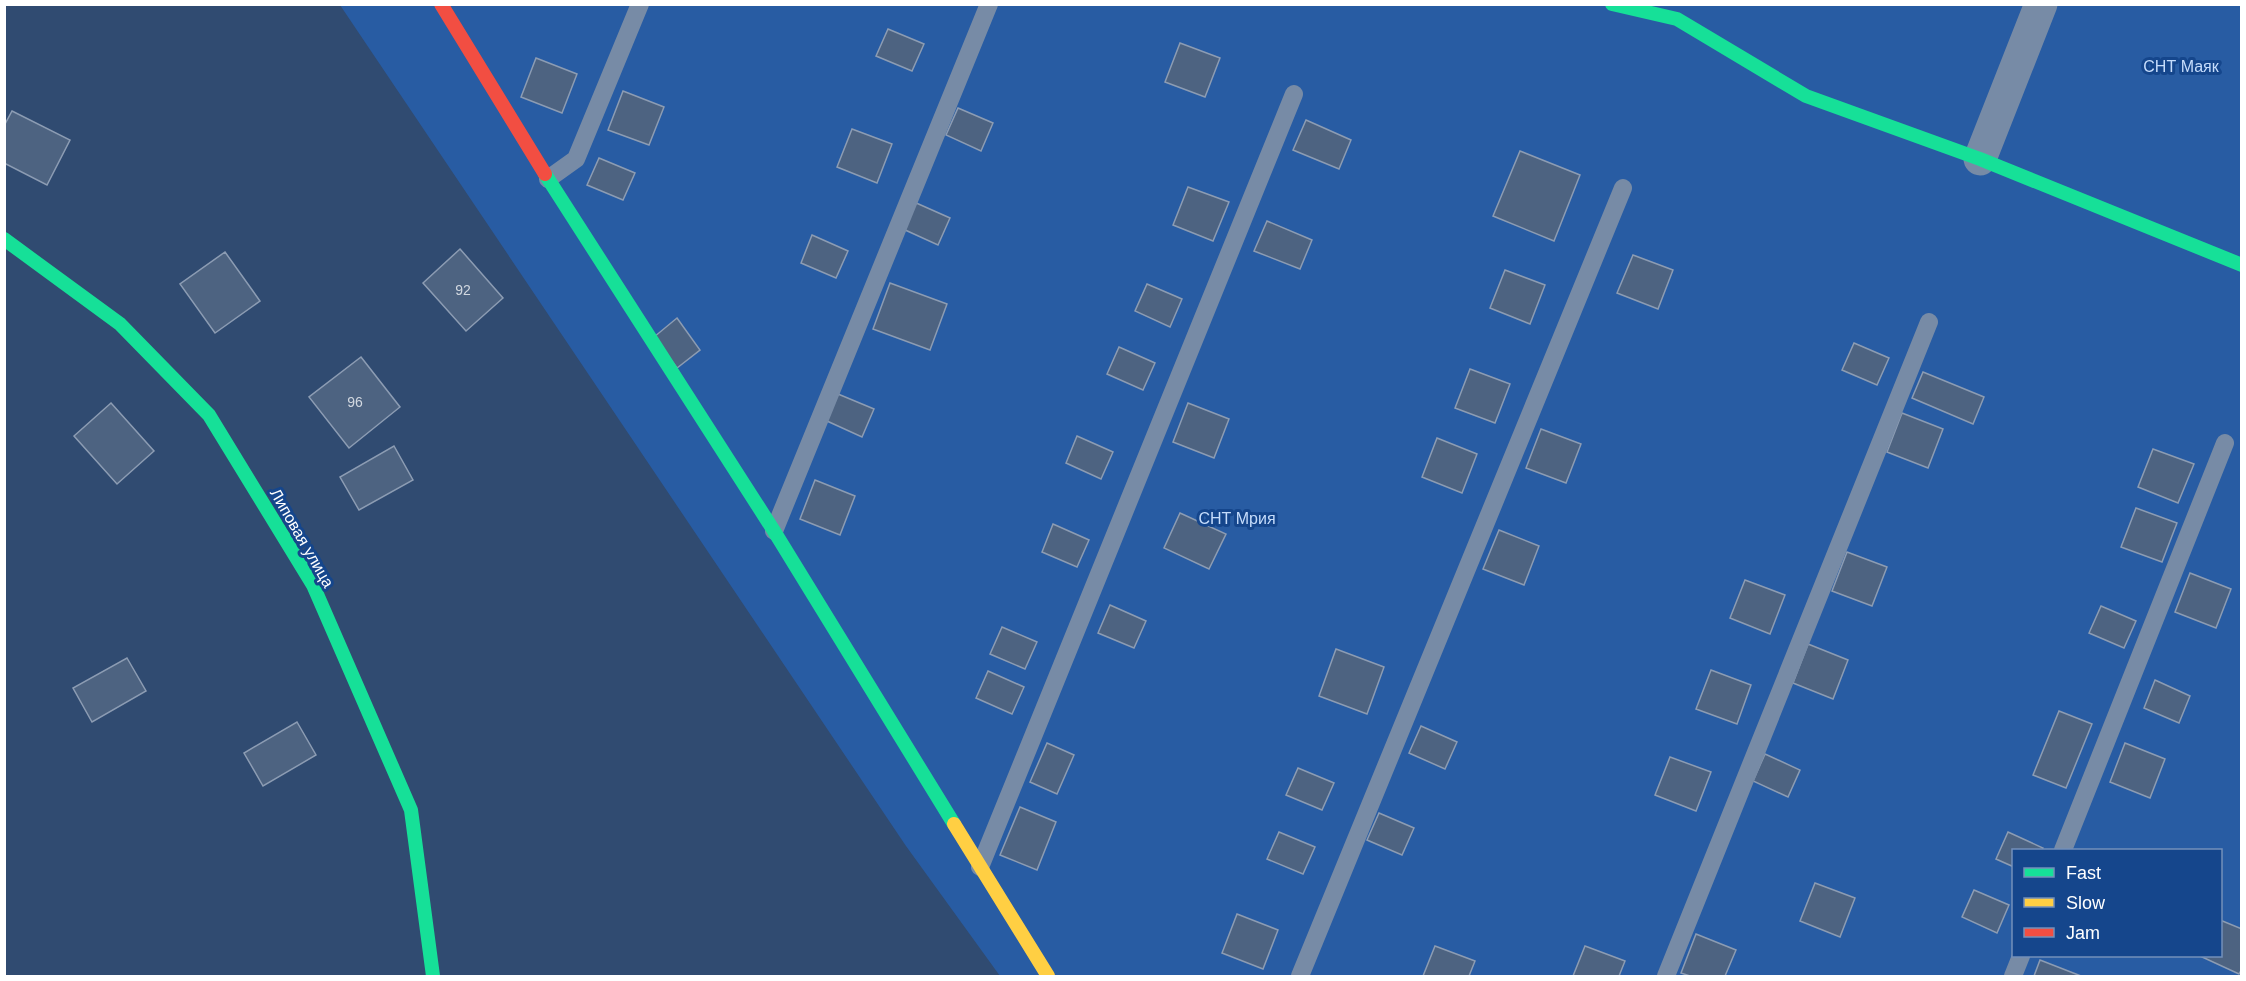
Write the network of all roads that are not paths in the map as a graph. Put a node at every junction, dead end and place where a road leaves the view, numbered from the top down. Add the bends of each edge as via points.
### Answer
1 (441, 4) edge
2 (640, 4) edge
3 (989, 4) edge
4 (1612, 4) edge
5 (2041, 4) edge
6 (1680, 12) edge
7 (1294, 94) dead end
8 (1980, 159) junction
9 (548, 179) junction
10 (1623, 188) dead end
11 (4, 239) edge
12 (2241, 265) edge
13 (1929, 322) dead end
14 (2225, 443) dead end
15 (774, 531) junction
16 (2063, 849) edge
17 (980, 867) junction
18 (2021, 957) edge
19 (433, 976) edge
20 (1048, 976) edge
21 (1300, 976) edge
22 (1666, 976) edge
23 (2013, 976) edge

1 - 9 street
2 - 9 lane via 576,159
3 - 15 lane
4 - 6 street
5 - 8 street
6 - 8 street via 1806,96
7 - 17 lane
8 - 12 street
9 - 15 street
10 - 21 lane
11 - 19 street, Липовая улица via 120,324 209,416 313,585 411,810
13 - 22 lane
14 - 16 lane
15 - 17 street
17 - 20 street
18 - 23 lane

